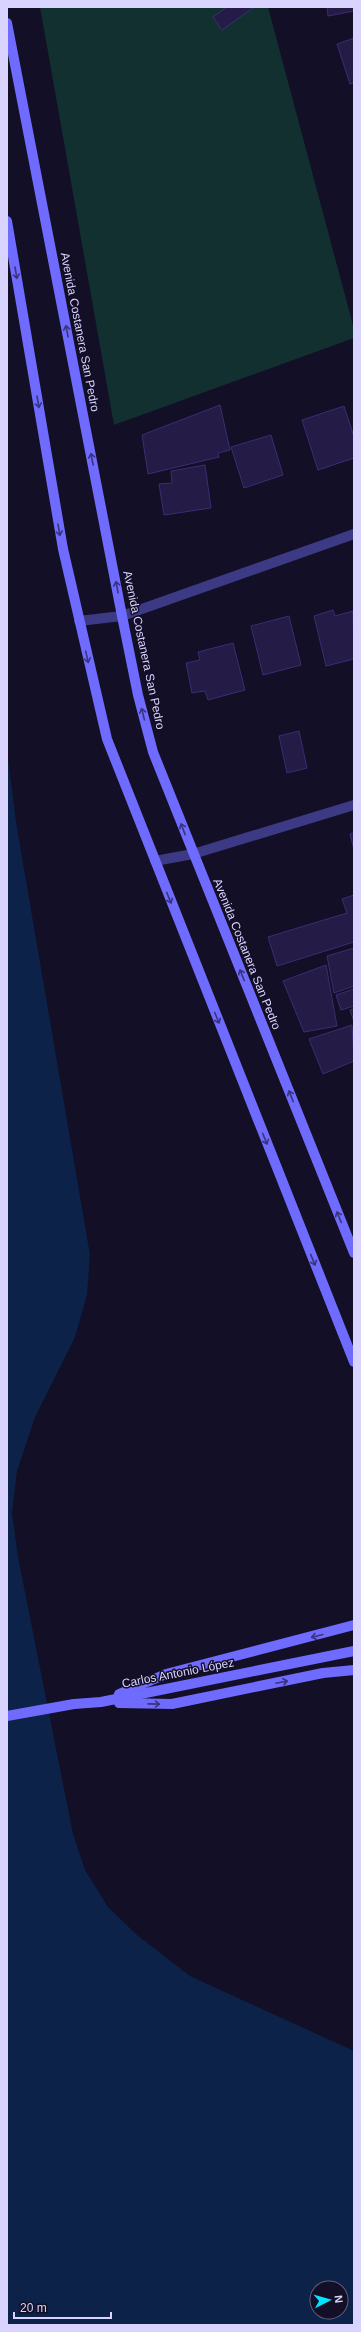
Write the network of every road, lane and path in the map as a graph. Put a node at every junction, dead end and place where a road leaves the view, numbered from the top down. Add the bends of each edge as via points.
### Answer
1 (7, 23) edge
2 (7, 221) edge
3 (354, 534) edge
4 (122, 616) junction
5 (79, 621) junction
6 (354, 805) edge
7 (193, 854) junction
8 (155, 861) junction
9 (354, 1253) edge
10 (354, 1362) edge
11 (354, 1625) edge
12 (354, 1651) edge
13 (354, 1670) edge
14 (101, 1702) junction
15 (7, 1716) edge

4 -> 1 main road, Avenida Costanera San Pedro
2 -> 5 main road via 63,549
3 - 4 street
4 - 5 street
7 -> 4 main road, Avenida Costanera San Pedro via 153,752
5 -> 8 main road via 107,739
6 - 7 street
7 - 8 street
9 -> 7 main road, Avenida Costanera San Pedro
8 -> 10 main road
11 -> 14 main road via 166,1674
12 - 14 main road, Carlos Antonio López
14 -> 13 main road via 172,1704 323,1673
14 - 15 main road, Carlos Antonio López

